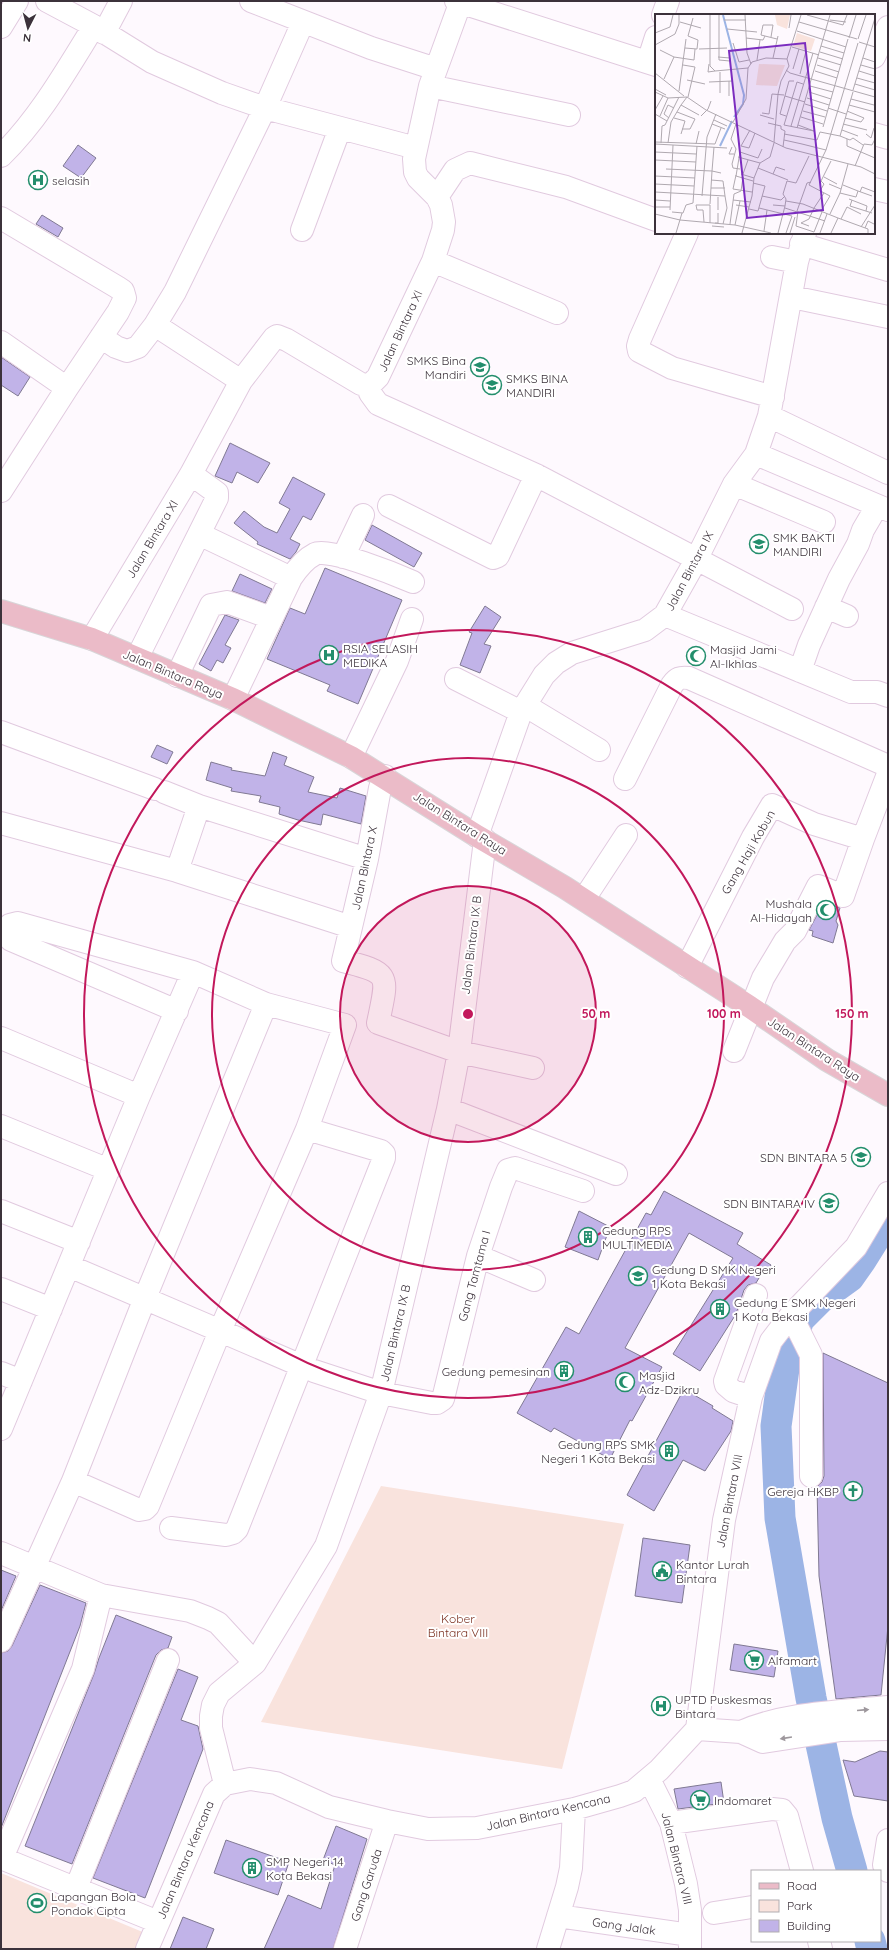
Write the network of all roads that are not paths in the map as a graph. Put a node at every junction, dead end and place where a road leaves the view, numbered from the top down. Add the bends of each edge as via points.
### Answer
1 (17, 1) edge
2 (47, 1) edge
3 (121, 1) edge
4 (251, 1) edge
5 (668, 1) edge
6 (459, 2) edge
7 (293, 13) edge
8 (663, 14) edge
9 (1, 27) edge
10 (888, 27) edge
11 (99, 29) junction
12 (655, 44) edge
13 (875, 55) edge
14 (652, 64) edge
15 (433, 77) junction
16 (265, 108) junction
17 (569, 115) dead end
18 (340, 128) junction
19 (875, 134) edge
20 (888, 138) edge
21 (416, 148) junction
22 (1, 156) edge
23 (875, 189) edge
24 (888, 192) edge
25 (437, 197) junction
26 (655, 220) edge
27 (2, 221) edge
28 (302, 230) dead end
29 (687, 234) edge
30 (801, 246) edge
31 (772, 257) dead end
32 (433, 261) junction
33 (888, 270) edge
34 (792, 297) junction
35 (557, 313) dead end
36 (888, 317) edge
37 (155, 325) junction
38 (101, 337) junction
39 (1, 342) edge
40 (241, 381) junction
41 (370, 385) junction
42 (66, 388) junction
43 (771, 407) junction
44 (756, 454) junction
45 (888, 471) edge
46 (191, 474) junction
47 (536, 476) junction
48 (734, 484) junction
49 (1, 491) edge
50 (389, 506) dead end
51 (883, 508) edge
52 (363, 514) dead end
53 (824, 522) dead end
54 (200, 534) junction
55 (343, 556) junction
56 (696, 560) junction
57 (291, 578) junction
58 (413, 582) dead end
59 (826, 607) junction
60 (792, 609) dead end
61 (1, 611) edge
62 (665, 616) junction
63 (847, 616) dead end
64 (271, 618) junction
65 (412, 619) dead end
66 (92, 639) junction
67 (137, 658) junction
68 (800, 671) junction
69 (177, 676) junction
70 (456, 679) dead end
71 (888, 696) edge
72 (232, 700) junction
73 (524, 708) junction
74 (1, 732) edge
75 (599, 750) dead end
76 (351, 757) junction
77 (888, 766) edge
78 (888, 774) edge
79 (385, 776) junction
80 (626, 779) dead end
81 (199, 806) junction
82 (1, 823) edge
83 (626, 835) dead end
84 (481, 838) junction
85 (862, 842) junction
86 (367, 859) junction
87 (177, 871) junction
88 (584, 900) junction
89 (351, 927) junction
90 (687, 967) junction
91 (193, 972) junction
92 (266, 1004) junction
93 (750, 1008) junction
94 (177, 1011) junction
95 (1, 1038) edge
96 (734, 1051) dead end
97 (459, 1052) junction
98 (533, 1068) dead end
99 (888, 1095) edge
100 (139, 1096) junction
101 (448, 1110) junction
102 (1, 1126) edge
103 (307, 1129) junction
104 (108, 1170) junction
105 (616, 1174) dead end
106 (583, 1191) dead end
107 (888, 1193) edge
108 (1, 1210) edge
109 (79, 1242) junction
110 (478, 1256) junction
111 (69, 1266) junction
112 (534, 1280) dead end
113 (1, 1289) edge
114 (756, 1295) dead end
115 (145, 1298) junction
116 (51, 1309) junction
117 (796, 1325) junction
118 (220, 1330) junction
119 (308, 1369) junction
120 (1, 1373) edge
121 (21, 1381) junction
122 (381, 1393) junction
123 (751, 1397) junction
124 (1, 1429) edge
125 (811, 1476) dead end
126 (73, 1481) junction
127 (170, 1528) dead end
128 (1, 1553) edge
129 (34, 1567) junction
130 (101, 1595) junction
131 (1, 1641) edge
132 (168, 1660) dead end
133 (255, 1664) junction
134 (888, 1708) edge
135 (840, 1721) junction
136 (696, 1729) junction
137 (888, 1729) edge
138 (649, 1779) junction
139 (225, 1784) junction
140 (574, 1809) junction
141 (387, 1821) junction
142 (671, 1823) junction
143 (888, 1840) edge
144 (2, 1858) edge
145 (802, 1870) edge
146 (888, 1871) edge
147 (76, 1888) junction
148 (751, 1907) edge
149 (714, 1913) dead end
150 (558, 1916) junction
151 (158, 1922) junction
152 (690, 1942) edge
153 (147, 1949) edge
154 (345, 1949) edge
155 (548, 1949) edge

1 - 9 street
2 - 11 street
3 - 11 street
4 - 7 street
5 - 8 street
6 - 14 street
6 - 15 street, Jalan Bintara XI
7 - 15 street
7 - 16 street
10 - 13 street
11 - 16 street via 152,62 222,93
11 - 22 street via 12,146
12 - 14 street
15 - 17 street
15 - 21 street, Jalan Bintara XI
16 - 18 street
16 - 37 street via 175,292
18 - 21 street
18 - 28 street
19 - 20 street
21 - 25 street, Jalan Bintara XI via 415,172
23 - 24 street
25 - 26 street via 455,170 470,163 566,187
25 - 32 street, Jalan Bintara XI via 442,205 444,222 441,241
27 - 38 street via 122,291 125,298 123,304
29 - 43 street via 640,339 639,351 672,368
30 - 31 street
30 - 33 street
30 - 34 street, Jalan Bintara IX
32 - 35 street
32 - 41 street, Jalan Bintara XI via 378,377
34 - 36 street
34 - 43 street, Jalan Bintara IX
37 - 38 street via 138,347 127,351
37 - 40 street
38 - 42 street
39 - 42 street
40 - 41 street, Jalan Bintara XI via 270,341 277,336 361,384
40 - 46 street, Jalan Bintara XI
41 - 47 street via 370,393 378,404
42 - 49 street
43 - 44 street, Jalan Bintara IX
43 - 45 street
44 - 48 street, Jalan Bintara IX
44 - 51 street
46 - 54 street via 217,493
46 - 66 street, Jalan Bintara XI
47 - 50 street via 498,556 493,558
47 - 56 street
48 - 53 street
48 - 56 street, Jalan Bintara IX
51 - 59 street via 863,530
52 - 55 street
54 - 57 street
54 - 67 street
55 - 57 street via 316,553 300,565
55 - 58 street
56 - 60 street
56 - 62 street, Jalan Bintara IX
57 - 64 street
59 - 63 street
59 - 68 street
61 - 66 main road, Jalan Bintara Raya
62 - 68 street
62 - 73 street, Jalan Bintara IX via 645,630 572,653 556,663 544,675
64 - 69 street via 227,602 211,605
64 - 72 street
65 - 76 street via 398,661
66 - 67 main road, Jalan Bintara Raya
67 - 69 main road, Jalan Bintara Raya
68 - 71 street via 851,692 877,692
69 - 72 main road, Jalan Bintara Raya
70 - 73 street
72 - 76 main road, Jalan Bintara Raya
73 - 75 street via 536,712
73 - 84 street, Jalan Bintara IX
74 - 81 street
76 - 79 main road, Jalan Bintara Raya
77 - 80 street via 689,678 681,677 672,685
78 - 85 street
79 - 84 main road, Jalan Bintara Raya
79 - 86 street, Jalan Bintara X via 380,788
81 - 86 street
81 - 87 street
82 - 87 street
83 - 88 street
84 - 88 main road, Jalan Bintara Raya
84 - 97 street, Jalan Bintara IX B
85 - 90 street, Gang Haji Kobun via 772,805
85 - 93 street via 843,896 818,886 796,931 785,941
86 - 89 street, Jalan Bintara X
87 - 89 street
88 - 90 main road, Jalan Bintara Raya
89 - 97 street, Jalan Bintara X via 343,961 372,968 385,982 378,1023
90 - 93 main road, Jalan Bintara Raya
91 - 92 street
91 - 94 street
91 - 94 street via 18,923 10,925 6,934 11,940
92 - 103 street via 345,1025
92 - 115 street
93 - 96 street
93 - 99 main road, Jalan Bintara Raya via 827,1060
94 - 100 street
95 - 100 street
97 - 98 street
97 - 101 street, Jalan Bintara IX B
100 - 104 street
101 - 105 street
101 - 122 street, Jalan Bintara IX B
102 - 104 street
103 - 118 street
103 - 119 street via 381,1150 384,1154
104 - 109 street
106 - 110 street, Gang Tamtama I via 511,1168 501,1187
107 - 117 street, Jalan Bintara VIII via 856,1248
108 - 109 street
109 - 111 street
110 - 112 street
110 - 122 street, Gang Tamtama I via 443,1399 432,1403
111 - 115 street
111 - 116 street
113 - 116 street
114 - 123 street via 725,1381 733,1391
115 - 118 street
115 - 126 street
116 - 121 street
117 - 123 street, Jalan Bintara VIII via 771,1341
117 - 125 street via 810,1350 812,1361
118 - 119 street
118 - 126 street via 148,1506 139,1510
119 - 122 street
119 - 127 street via 237,1529 226,1535
120 - 121 street
121 - 124 street
122 - 133 street, Jalan Bintara IX B via 326,1546
123 - 136 street, Jalan Bintara VIII via 724,1520
126 - 129 street
128 - 129 street
129 - 130 street
129 - 131 street
130 - 133 street via 190,1611 208,1618 218,1623
130 - 144 street via 83,1668
132 - 147 street
133 - 139 street, Jalan Bintara IX B via 219,1693 210,1716
135 -> 134 street
135 - 136 street via 807,1725 763,1742 741,1732
135 - 137 street
136 - 138 street
138 - 140 street, Jalan Bintara Kencana via 634,1791
138 - 142 street, Jalan Bintara VIII
139 - 141 street, Jalan Bintara Kencana via 250,1779 276,1783 329,1807
139 - 151 street, Jalan Bintara Kencana via 214,1794
140 - 141 street, Jalan Bintara Kencana via 476,1828 428,1829
140 - 150 street via 571,1868
141 - 154 street, Gang Garuda
142 - 145 street via 772,1809 782,1810 787,1816
142 - 152 street, Jalan Bintara VIII via 686,1884 690,1910
143 - 146 street via 884,1864
144 - 147 street
147 - 151 street
148 - 149 street
150 - 152 street, Gang Jalak
150 - 155 street
151 - 153 street, Jalan Bintara Kencana

